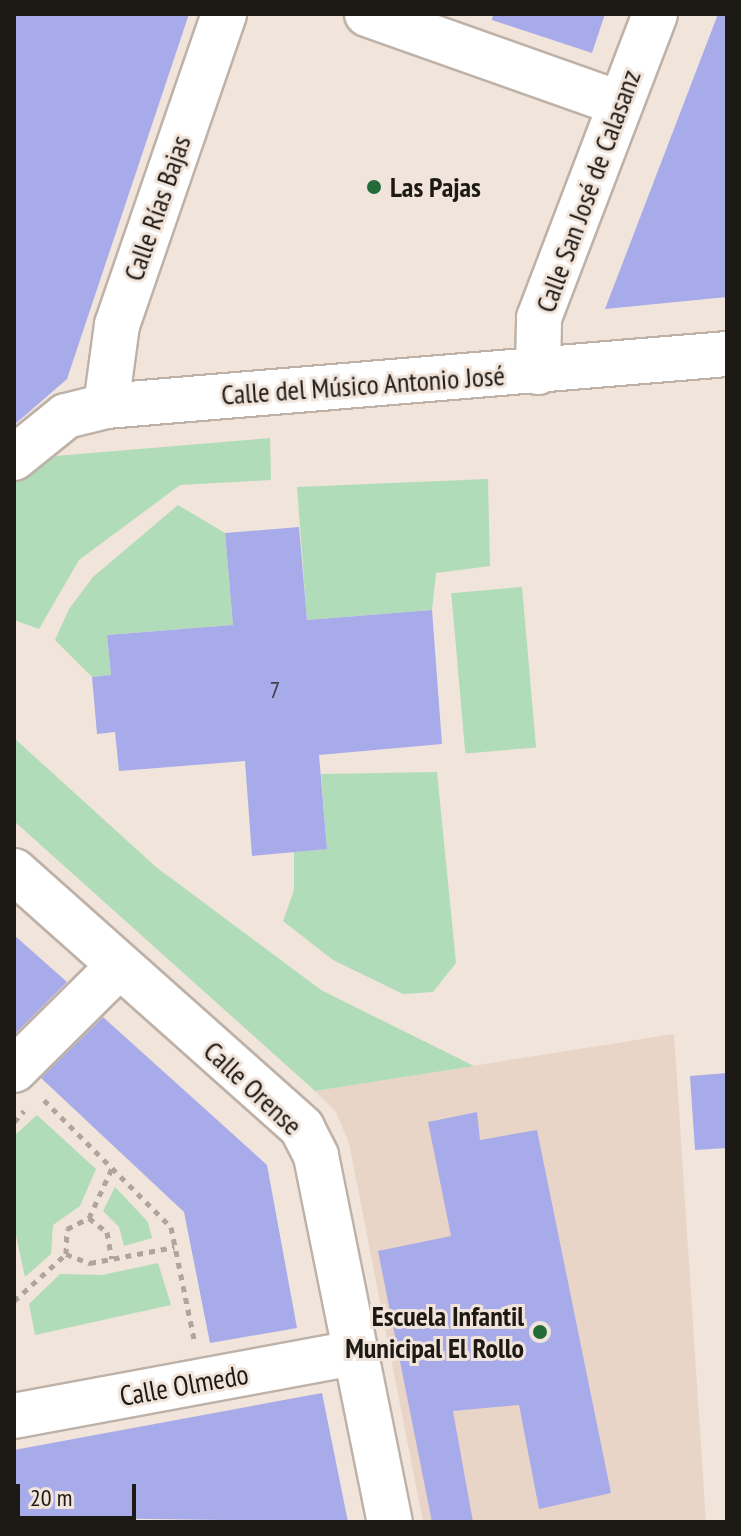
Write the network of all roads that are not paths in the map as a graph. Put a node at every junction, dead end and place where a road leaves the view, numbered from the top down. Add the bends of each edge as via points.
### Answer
1 (224, 14) edge
2 (367, 14) edge
3 (655, 14) edge
4 (619, 103) junction
5 (727, 354) edge
6 (538, 372) junction
7 (106, 406) junction
8 (14, 458) edge
9 (14, 871) edge
10 (119, 966) junction
11 (26, 1082) edge
12 (354, 1353) junction
13 (14, 1416) edge
14 (390, 1522) edge

1 - 7 street, Calle Rías Bajas via 117,325
2 - 4 street
3 - 4 street, Calle San José de Calasanz
4 - 6 street, Calle San José de Calasanz via 539,318
5 - 6 street, Calle del Músico Antonio José
6 - 7 street, Calle del Músico Antonio José
7 - 8 street, Calle del Músico Antonio José via 66,416
9 - 10 street, Calle Orense
10 - 11 street
10 - 12 street, Calle Orense via 302,1128 316,1156
12 - 13 street, Calle Olmedo
12 - 14 street, Calle Orense

